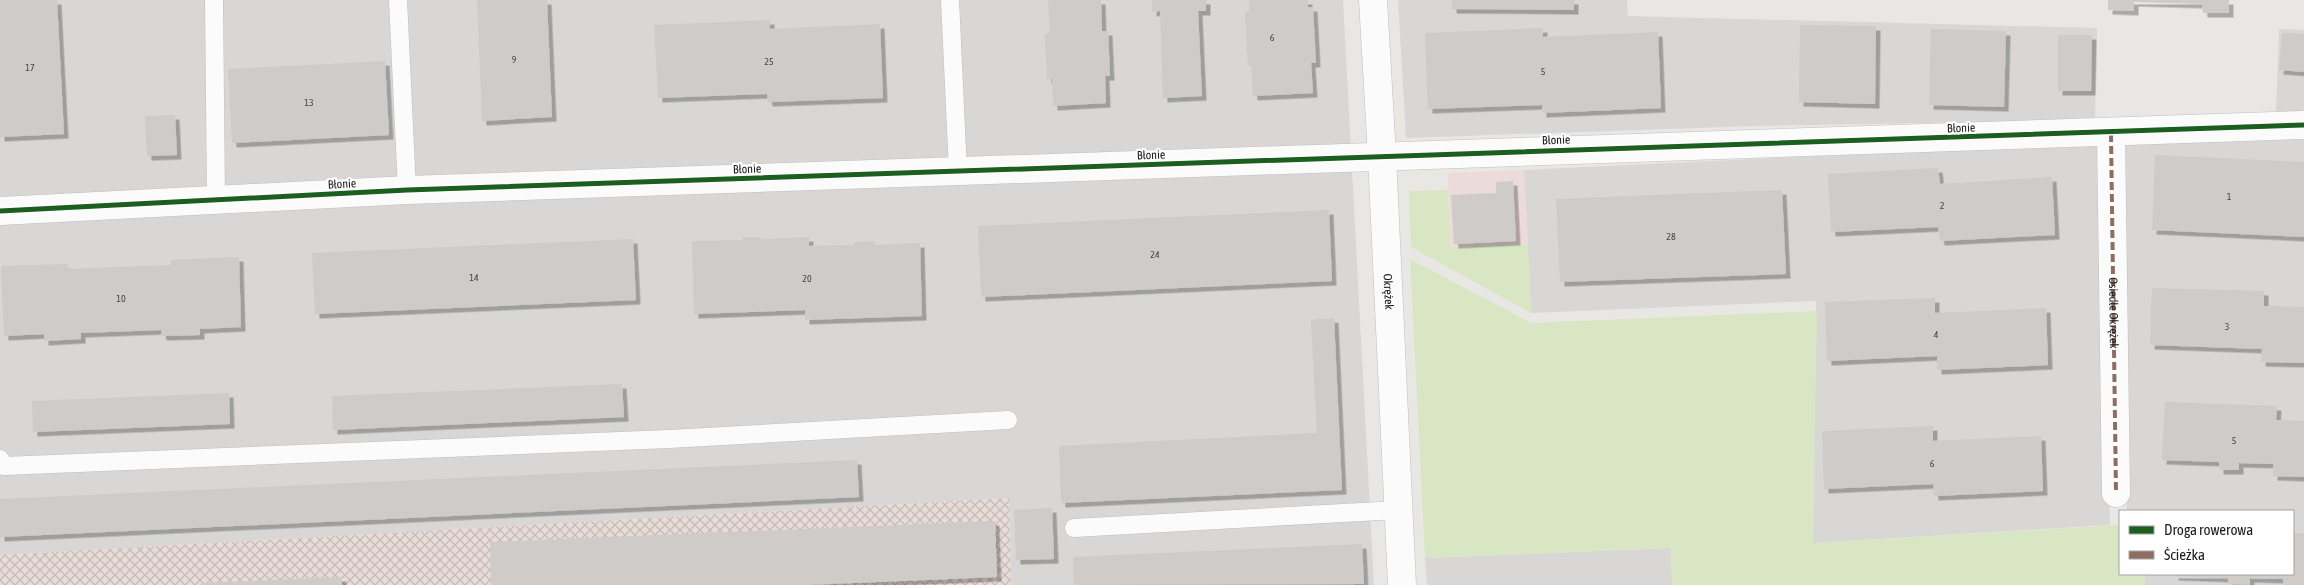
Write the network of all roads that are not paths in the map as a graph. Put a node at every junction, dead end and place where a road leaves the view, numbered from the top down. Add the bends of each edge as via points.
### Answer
1 (214, 0) edge
2 (398, 0) edge
3 (950, 0) edge
4 (1373, 0) edge
5 (2304, 125) edge
6 (2111, 134) junction
7 (1382, 156) junction
8 (958, 172) junction
9 (407, 190) junction
10 (216, 200) junction
11 (0, 211) edge
12 (1008, 420) dead end
13 (0, 460) edge
14 (2116, 493) dead end
15 (1398, 510) junction
16 (1074, 528) dead end
17 (1402, 585) edge

1 - 10 lane
2 - 9 lane
3 - 8 lane
4 - 7 street, Okrężek
5 - 6 street, Błonie
6 - 7 street, Błonie
6 - 14 street, Osiedle Okrężek
7 - 8 street, Błonie
7 - 15 street, Okrężek
8 - 9 street, Błonie
9 - 10 street, Błonie
10 - 11 street, Błonie
12 - 13 lane via 669,439 34,465 4,466
15 - 16 lane
15 - 17 street, Okrężek

